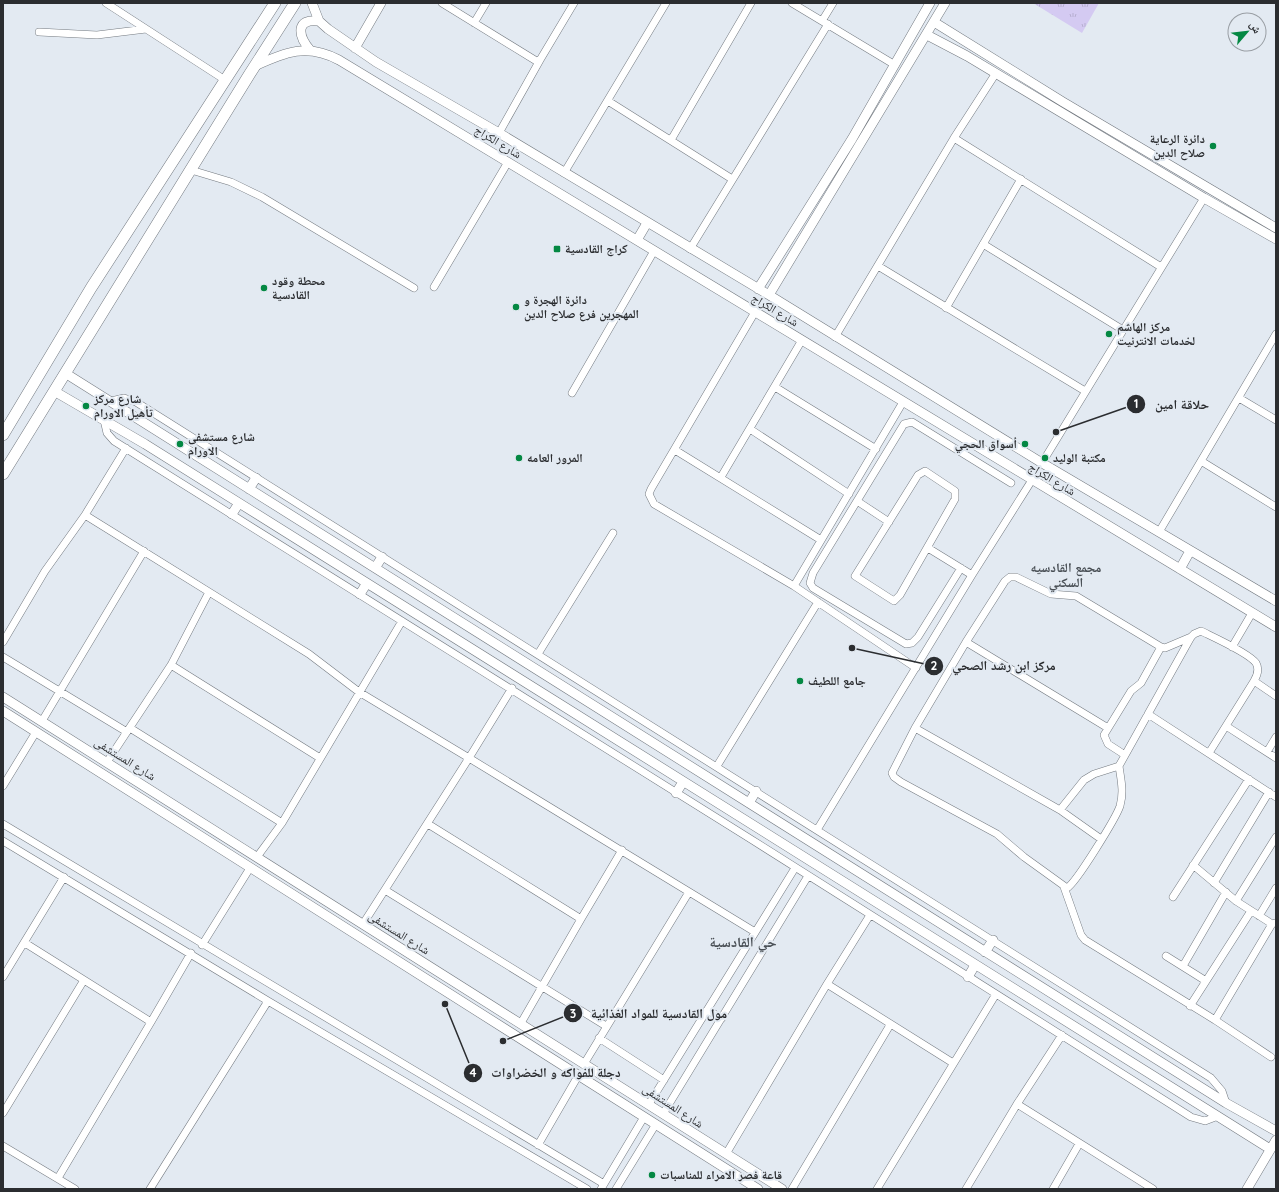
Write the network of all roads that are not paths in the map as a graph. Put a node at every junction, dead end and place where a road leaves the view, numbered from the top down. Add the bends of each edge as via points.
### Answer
1 (106, 3) edge
2 (275, 3) edge
3 (295, 3) edge
4 (312, 3) edge
5 (381, 3) edge
6 (442, 3) edge
7 (486, 3) edge
8 (574, 3) edge
9 (666, 3) edge
10 (751, 3) edge
11 (792, 3) edge
12 (833, 3) edge
13 (930, 3) edge
14 (946, 3) edge
15 (320, 21) junction
16 (825, 22) junction
17 (934, 22) junction
18 (474, 23) junction
19 (146, 29) junction
20 (39, 32) dead end
21 (927, 35) junction
22 (973, 46) junction
23 (355, 48) junction
24 (310, 50) junction
25 (967, 56) junction
26 (538, 62) junction
27 (895, 65) junction
28 (255, 66) junction
29 (996, 73) junction
30 (225, 80) junction
31 (608, 101) junction
32 (499, 133) junction
33 (852, 138) junction
34 (954, 138) junction
35 (671, 140) junction
36 (860, 143) junction
37 (1159, 159) junction
38 (508, 162) junction
39 (1154, 168) junction
40 (1175, 168) junction
41 (191, 170) junction
42 (564, 172) junction
43 (1168, 177) junction
44 (732, 179) junction
45 (1021, 179) junction
46 (1204, 198) junction
47 (647, 223) junction
48 (1276, 227) edge
49 (1276, 239) edge
50 (637, 240) junction
51 (983, 244) junction
52 (690, 249) junction
53 (654, 251) junction
54 (878, 266) junction
55 (1161, 267) junction
56 (434, 287) dead end
57 (414, 288) dead end
58 (758, 289) junction
59 (769, 295) junction
60 (946, 308) junction
61 (754, 312) junction
62 (1123, 330) junction
63 (1276, 335) edge
64 (835, 337) junction
65 (802, 340) junction
66 (65, 373) junction
67 (775, 387) junction
68 (54, 391) junction
69 (1085, 391) junction
70 (572, 393) dead end
71 (1239, 398) junction
72 (111, 401) junction
73 (903, 402) junction
74 (104, 420) junction
75 (1276, 420) edge
76 (154, 429) junction
77 (750, 429) junction
78 (3, 436) edge
79 (145, 444) junction
80 (126, 448) junction
81 (876, 449) junction
82 (675, 450) junction
83 (1201, 461) junction
84 (1042, 463) junction
85 (3, 474) edge
86 (721, 477) junction
87 (256, 478) junction
88 (1032, 480) junction
89 (1011, 483) dead end
90 (249, 489) junction
91 (849, 494) junction
92 (857, 501) junction
93 (239, 503) junction
94 (1276, 507) edge
95 (232, 514) junction
96 (85, 515) junction
97 (889, 522) junction
98 (1159, 532) junction
99 (613, 533) dead end
100 (821, 540) junction
101 (928, 548) junction
102 (144, 551) junction
103 (1190, 551) junction
104 (382, 557) junction
105 (375, 568) junction
106 (961, 568) junction
107 (1180, 569) junction
108 (972, 575) junction
109 (367, 583) junction
110 (794, 586) junction
111 (210, 592) junction
112 (360, 594) junction
113 (1276, 601) edge
114 (818, 602) junction
115 (1252, 613) junction
116 (402, 621) junction
117 (1276, 627) edge
118 (1191, 638) junction
119 (3, 642) edge
120 (492, 642) junction
121 (966, 642) junction
122 (1161, 647) junction
123 (1232, 647) junction
124 (538, 654) junction
125 (483, 656) junction
126 (3, 657) edge
127 (171, 665) junction
128 (916, 668) junction
129 (1254, 681) junction
130 (512, 688) junction
131 (61, 691) junction
132 (359, 692) junction
133 (3, 696) edge
134 (1276, 696) edge
135 (16, 705) junction
136 (7, 713) edge
137 (1148, 714) junction
138 (42, 721) junction
139 (1226, 726) junction
140 (915, 728) junction
141 (1108, 728) junction
142 (128, 730) junction
143 (36, 732) junction
144 (1276, 737) edge
145 (1267, 752) junction
146 (1209, 753) junction
147 (1125, 755) junction
148 (320, 758) junction
149 (469, 758) junction
150 (1276, 758) edge
151 (108, 762) junction
152 (717, 766) junction
153 (1119, 766) junction
154 (1249, 779) junction
155 (683, 782) junction
156 (3, 786) edge
157 (756, 791) junction
158 (1268, 792) junction
159 (676, 793) junction
160 (1276, 797) edge
161 (749, 803) junction
162 (1060, 810) junction
163 (187, 813) junction
164 (3, 824) edge
165 (181, 824) junction
166 (282, 824) junction
167 (428, 824) junction
168 (818, 830) junction
169 (1276, 837) edge
170 (1101, 839) junction
171 (3, 841) edge
172 (622, 850) junction
173 (257, 857) junction
174 (1193, 865) junction
175 (250, 868) junction
176 (795, 868) junction
177 (858, 872) junction
178 (808, 876) junction
179 (64, 877) junction
180 (1214, 883) junction
181 (849, 886) junction
182 (1064, 887) junction
183 (1276, 888) edge
184 (385, 890) junction
185 (689, 892) junction
186 (1226, 892) junction
187 (1173, 896) dead end
188 (1236, 901) junction
189 (1250, 911) junction
190 (870, 915) junction
191 (1259, 916) junction
192 (158, 918) junction
193 (581, 919) junction
194 (363, 924) junction
195 (1274, 924) edge
196 (151, 930) junction
197 (755, 932) junction
198 (992, 940) junction
199 (24, 943) junction
200 (202, 944) junction
201 (986, 952) junction
202 (191, 953) junction
203 (1166, 956) dead end
204 (975, 965) junction
205 (1183, 966) junction
206 (3, 977) edge
207 (968, 977) junction
208 (84, 980) junction
209 (1206, 980) junction
210 (827, 984) junction
211 (541, 987) junction
212 (472, 994) junction
213 (996, 994) junction
214 (268, 1001) junction
215 (465, 1005) junction
216 (1190, 1006) junction
217 (707, 1010) junction
218 (722, 1018) junction
219 (1215, 1020) junction
220 (151, 1022) junction
221 (521, 1023) junction
222 (890, 1025) junction
223 (606, 1026) junction
224 (1062, 1035) junction
225 (599, 1038) junction
226 (1271, 1057) dead end
227 (953, 1063) junction
228 (1162, 1063) junction
229 (584, 1064) junction
230 (419, 1074) junction
231 (578, 1076) junction
232 (1154, 1076) junction
233 (664, 1080) junction
234 (412, 1085) junction
235 (1226, 1103) junction
236 (649, 1104) junction
237 (1016, 1104) junction
238 (3, 1114) edge
239 (663, 1114) junction
240 (1218, 1116) junction
241 (644, 1117) junction
242 (656, 1124) junction
243 (1276, 1131) edge
244 (1276, 1140) edge
245 (1079, 1144) junction
246 (538, 1145) junction
247 (3, 1146) edge
248 (1270, 1149) junction
249 (726, 1154) junction
250 (58, 1178) junction
251 (1141, 1186) edge
252 (602, 1187) edge
253 (75, 1189) edge
254 (150, 1189) edge
255 (587, 1189) edge
256 (616, 1189) edge
257 (758, 1189) edge
258 (782, 1189) edge
259 (792, 1189) edge
260 (877, 1189) edge
261 (966, 1189) edge
262 (1052, 1189) edge
263 (1153, 1189) edge
264 (1247, 1189) edge

1 - 19 street
2 - 30 main road
3 - 28 main road
4 - 15 street
5 - 23 street
6 - 18 street
7 - 18 street
8 - 26 street
9 - 31 street
10 - 35 street
11 - 16 street
12 - 16 street
13 - 27 street
14 - 17 street
15 - 23 street
15 - 24 street via 306,23 300,30 301,38
16 - 27 street
16 - 44 street
17 - 21 street
17 - 22 street
18 - 26 street
19 - 20 street via 104,35
19 - 30 street
21 - 25 street
21 - 36 street
22 - 25 street
22 - 37 street
23 - 32 street
24 - 28 street, شارع الكراج via 277,56
24 - 38 street, شارع الكراج via 328,54 339,60
25 - 29 street
26 - 32 street
27 - 33 street
28 - 41 main road
29 - 34 street
29 - 39 street
30 - 78 main road via 91,288
31 - 35 street
31 - 42 street
32 - 42 street
33 - 36 street
33 - 58 street
34 - 45 street
34 - 54 street
35 - 44 street
36 - 59 street
37 - 39 street via 1161,164
37 - 40 street
38 - 50 street, شارع الكراج
38 - 56 street
39 - 43 street
40 - 43 street via 1167,170
40 - 48 street
41 - 57 street via 231,182 262,197
41 - 66 main road
42 - 47 street
43 - 46 street
44 - 52 street
45 - 51 street
45 - 55 street
46 - 49 street
46 - 55 street
47 - 50 street
47 - 52 street
50 - 53 street, شارع الكراج
51 - 60 street
51 - 62 street
52 - 58 street
53 - 61 street, شارع الكراج
53 - 70 street
54 - 60 street
54 - 64 street
55 - 62 street
58 - 59 street
59 - 64 street
60 - 69 street
61 - 65 street, شارع الكراج
61 - 82 street
62 - 69 street
63 - 71 street
64 - 84 street
65 - 67 street
65 - 73 street, شارع الكراج
66 - 68 main road
66 - 72 street
67 - 77 street
67 - 81 street
68 - 74 street
68 - 85 main road
69 - 84 street
71 - 75 street
71 - 83 street
72 - 76 street
72 - 87 street via 124,398 136,402
73 - 81 street
73 - 88 street, شارع الكراج
74 - 79 street
74 - 80 street via 109,436
76 - 79 street
76 - 90 street
77 - 86 street
77 - 91 street
79 - 93 street
80 - 95 street
80 - 96 street
81 - 91 street
82 - 86 street
82 - 110 street via 650,489 649,494 654,504
83 - 94 street
83 - 98 street
84 - 98 street
86 - 100 street
87 - 90 street
87 - 104 street
88 - 107 street, شارع الكراج
88 - 108 street
89 - 92 street via 912,422 908,422 904,424
90 - 105 street
91 - 100 street
92 - 97 street
92 - 106 street via 813,574 810,583 813,588 906,644 912,643 918,637
93 - 95 street
93 - 109 street
95 - 112 street
96 - 102 street
96 - 119 street via 45,571
97 - 101 street via 921,472 950,486 955,491 955,500
97 - 101 street via 855,576 894,601
98 - 103 street
99 - 124 street
100 - 110 street
101 - 106 street
102 - 111 street
102 - 131 street
103 - 107 street
103 - 113 street
104 - 105 street
104 - 124 street
105 - 120 street
106 - 108 street
107 - 115 street, شارع الكراج
108 - 128 street
109 - 112 street
109 - 125 street
110 - 114 street
111 - 127 street
111 - 132 street via 308,654
112 - 116 street
114 - 128 street
114 - 152 street
115 - 117 street, شارع الكراج
115 - 123 street
116 - 130 street
116 - 132 street
118 - 122 street via 1166,648
118 - 123 street via 1201,631
118 - 137 street
120 - 125 street
120 - 161 street
121 - 122 street via 1005,581 1010,577 1016,577 1051,594 1076,596
121 - 140 street
121 - 141 street
122 - 141 street via 1141,683 1131,691
123 - 129 street via 1255,662 1258,674
124 - 152 street
125 - 155 street
126 - 131 street
127 - 142 street
127 - 148 street
128 - 168 street
129 - 134 street
129 - 139 street
130 - 149 street
130 - 159 street
131 - 138 street
131 - 142 street
132 - 148 street
132 - 149 street
133 - 135 street, شارع المستشفى
135 - 136 street
135 - 138 street, شارع المستشفى
136 - 143 street, شارع المستشفى
137 - 146 street
137 - 147 street
138 - 151 street, شارع المستشفى
139 - 145 street
139 - 146 street
140 - 162 street
140 - 182 street via 894,768 894,777 997,834
141 - 147 street via 1104,735 1105,740
142 - 151 street
142 - 166 street
143 - 156 street
143 - 165 street, شارع المستشفى
144 - 145 street
145 - 150 street
146 - 154 street
147 - 153 street
148 - 166 street
149 - 167 street
149 - 172 street
151 - 163 street, شارع المستشفى
152 - 157 street
153 - 162 street via 1084,780
153 - 170 street via 1123,792 1120,806
154 - 158 street
154 - 174 street
155 - 159 street
155 - 181 street
157 - 161 street
157 - 168 street
158 - 160 street
158 - 180 street
159 - 176 street
161 - 177 street
162 - 170 street
163 - 165 street
163 - 173 street, شارع المستشفى
164 - 192 street
165 - 175 street, شارع المستشفى
166 - 173 street
167 - 184 street
167 - 193 street
168 - 198 street
169 - 188 street
170 - 182 street via 1070,887
171 - 179 street
172 - 185 street
172 - 193 street
173 - 194 street, شارع المستشفى
174 - 180 street
174 - 187 street
175 - 200 street
175 - 215 street, شارع المستشفى
176 - 178 street
176 - 197 street
177 - 181 street
177 - 201 street
178 - 190 street
178 - 218 street
179 - 196 street
179 - 199 street
180 - 186 street
181 - 204 street
182 - 216 street via 1081,936 1085,940
183 - 191 street
184 - 194 street
184 - 211 street
185 - 197 street
185 - 223 street
186 - 188 street
186 - 205 street
188 - 189 street
189 - 191 street
189 - 209 street
190 - 207 street
190 - 210 street
191 - 195 street
192 - 196 street
192 - 200 street
193 - 211 street
194 - 212 street, شارع المستشفى
195 - 219 street
196 - 202 street
197 - 217 street
198 - 201 street
198 - 235 street via 1211,1078 1222,1091
199 - 206 street
199 - 208 street
200 - 230 street
201 - 228 street
202 - 214 street
202 - 220 street
203 - 205 street
204 - 207 street
204 - 232 street
205 - 209 street
207 - 213 street
208 - 220 street
208 - 238 street
209 - 216 street
210 - 222 street
210 - 249 street
211 - 221 street
211 - 223 street
212 - 215 street
212 - 221 street, شارع المستشفى
213 - 224 street
213 - 227 street
214 - 234 street
214 - 254 street
215 - 231 street, شارع المستشفى
216 - 219 street
217 - 218 street
217 - 233 street
218 - 239 street
219 - 226 street
220 - 250 street
221 - 229 street, شارع المستشفى
222 - 227 street
222 - 259 street
223 - 225 street
224 - 237 street
224 - 240 street via 1196,1120 1205,1121
225 - 229 street
225 - 233 street
227 - 260 street
228 - 232 street
228 - 235 street
229 - 236 street, شارع المستشفى
230 - 234 street
230 - 246 street
231 - 241 street, شارع المستشفى
231 - 246 street
232 - 240 street
233 - 236 street
234 - 255 street
235 - 243 street
236 - 239 street, شارع المستشفى
237 - 245 street
237 - 261 street
239 - 249 street, شارع المستشفى
240 - 248 street
241 - 242 street, شارع المستشفى
241 - 252 street
242 - 256 street
242 - 257 street, شارع المستشفى
244 - 248 street
245 - 251 street
245 - 262 street
246 - 252 street
247 - 250 street
248 - 264 street
249 - 258 street, شارع المستشفى
250 - 253 street
251 - 263 street

